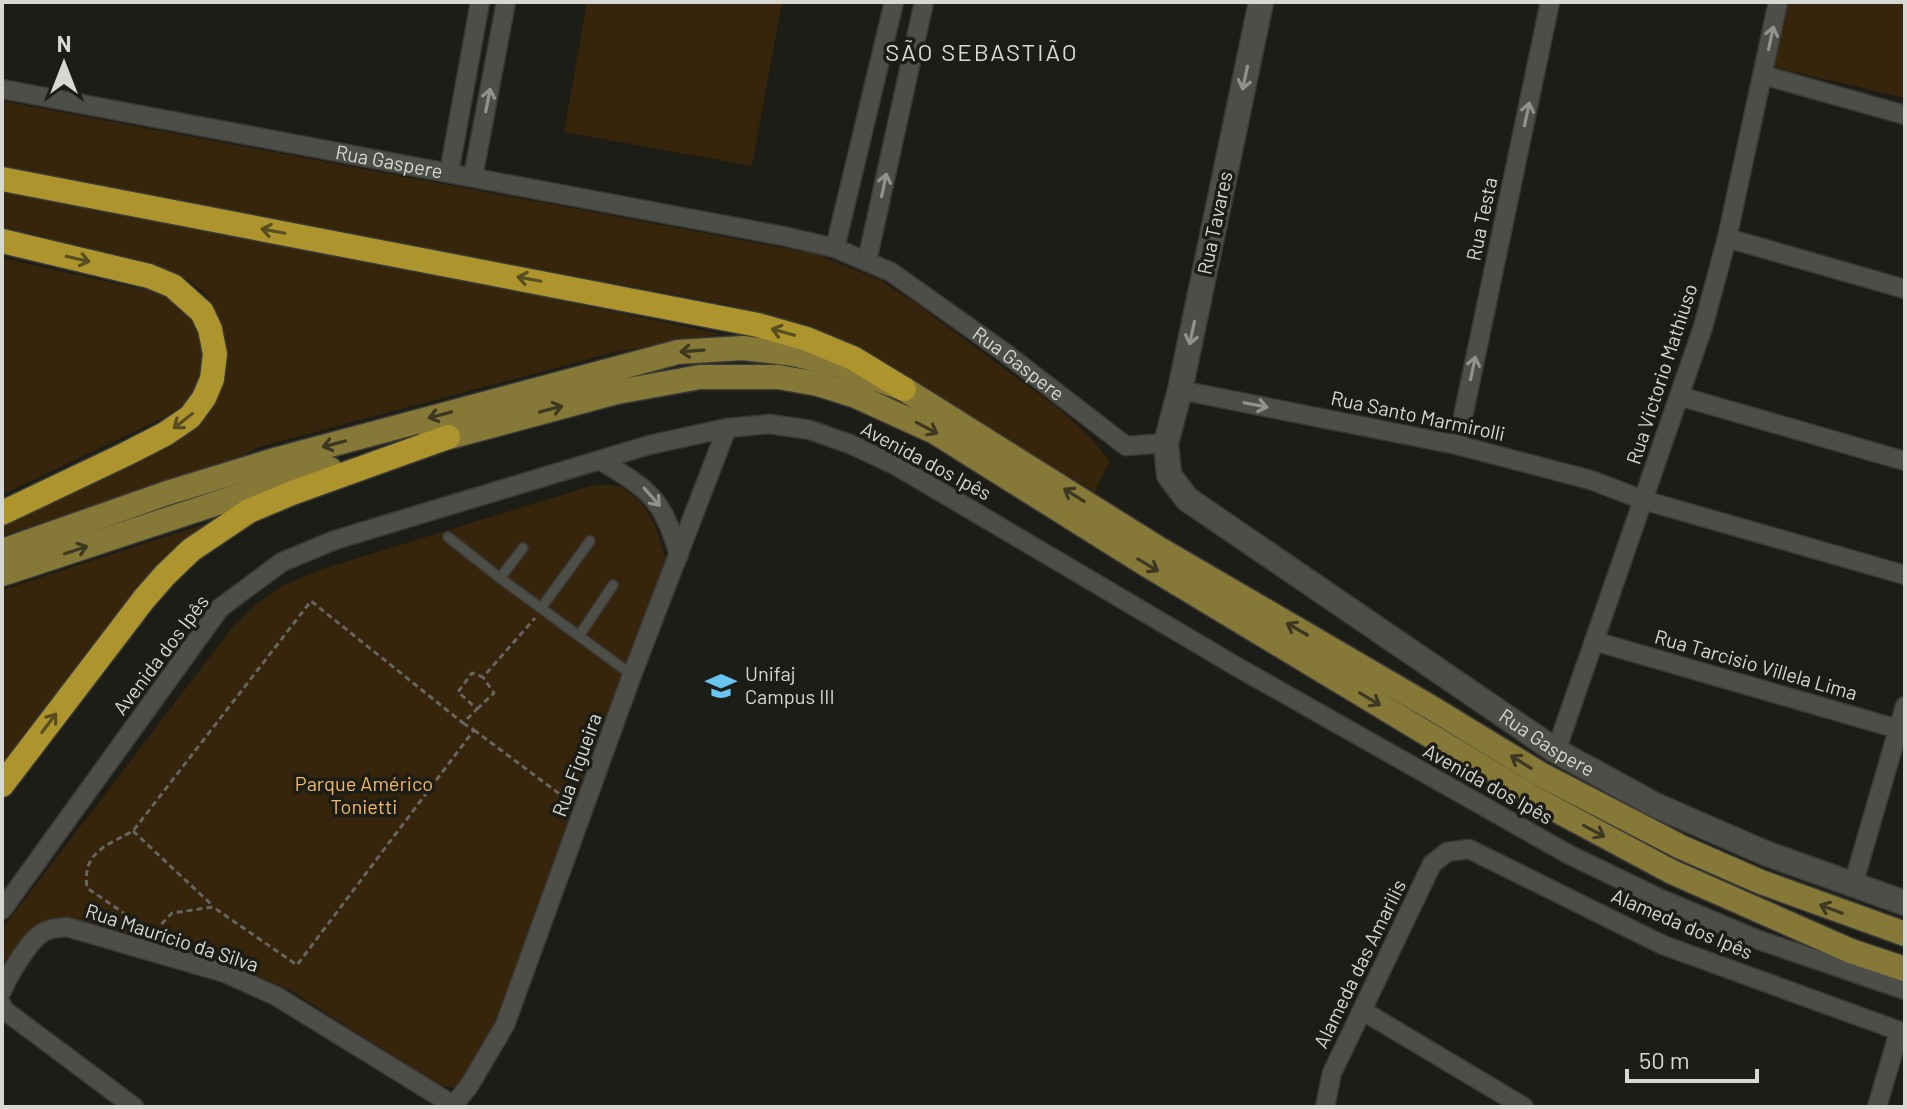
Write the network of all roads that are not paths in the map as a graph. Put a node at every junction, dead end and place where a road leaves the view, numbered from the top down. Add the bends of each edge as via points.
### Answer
1 (480, 2) edge
2 (506, 2) edge
3 (894, 2) edge
4 (924, 2) edge
5 (1261, 2) edge
6 (1550, 2) edge
7 (1778, 2) edge
8 (1763, 75) junction
9 (2, 89) edge
10 (1905, 115) edge
11 (449, 173) junction
12 (473, 177) junction
13 (2, 179) edge
14 (1727, 238) junction
15 (2, 241) edge
16 (835, 248) junction
17 (867, 261) junction
18 (1905, 289) edge
19 (904, 389) junction
20 (1180, 390) junction
21 (1679, 396) junction
22 (727, 428) junction
23 (448, 437) junction
24 (1166, 443) junction
25 (1457, 445) junction
26 (600, 460) junction
27 (1905, 461) edge
28 (1643, 500) junction
29 (2, 513) edge
30 (448, 537) dead end
31 (590, 541) dead end
32 (523, 548) dead end
33 (2, 551) edge
34 (679, 555) junction
35 (2, 574) edge
36 (1905, 575) edge
37 (500, 578) junction
38 (613, 585) dead end
39 (543, 610) junction
40 (579, 636) junction
41 (1594, 641) junction
42 (632, 675) junction
43 (1905, 706) edge
44 (1902, 730) edge
45 (1556, 751) junction
46 (2, 785) edge
47 (1447, 852) joint
48 (1853, 885) junction
49 (1905, 903) edge
50 (2, 910) edge
51 (1905, 934) edge
52 (1905, 969) edge
53 (1905, 990) edge
54 (2, 991) edge
55 (2, 1005) edge
56 (1363, 1011) junction
57 (1902, 1032) edge
58 (1325, 1104) edge
59 (452, 1106) edge
60 (134, 1107) edge
61 (1524, 1107) edge
62 (1877, 1107) edge

1 - 11 street
12 -> 2 street
3 - 16 street
17 -> 4 street
5 -> 20 street, Rua Tavares
25 -> 6 street, Rua Testa
8 -> 7 street, Rua Victorio Mathiuso
8 - 10 street
8 - 14 street, Rua Victorio Mathiuso
9 - 11 street, Rua Gaspere
11 - 12 street, Rua Gaspere
12 - 16 street, Rua Gaspere
19 -> 13 highway via 853,358 758,325
14 - 18 street
14 - 21 street, Rua Victorio Mathiuso
15 -> 29 highway via 173,286 202,312 215,354 212,379 190,417
16 - 17 street, Rua Gaspere
17 - 24 street, Rua Gaspere via 891,272 1004,352 1126,446
19 -> 33 main road via 794,354 743,348 678,352 278,459
51 -> 19 main road via 1694,853 1542,775 1156,547
20 - 24 street, Rua Tavares
20 -> 25 street, Rua Santo Marmirolli
21 - 27 street
21 - 28 street, Rua Victorio Mathiuso
22 - 26 street, Avenida dos Ipês
22 - 34 street, Rua Figueira
22 - 53 street, Avenida dos Ipês via 770,424 810,430 884,460 1568,854 1756,939
35 -> 23 main road via 275,484
46 -> 23 highway via 144,599 191,550 249,511
23 -> 52 main road via 617,392 700,377 778,377 856,396 935,432 1546,805 1672,872 1851,951
24 - 45 street, Rua Gaspere via 1169,475 1187,499
25 - 28 street, Rua Santo Marmirolli via 1591,480
26 -> 34 street via 658,502
26 - 50 street, Avenida dos Ipês via 335,540 282,562 250,585 220,608
28 - 36 street, Rua Santo Marmirolli
28 - 41 street, Rua Victorio Mathiuso
30 - 37 lane
31 - 39 lane
32 - 37 lane
34 - 42 street, Rua Figueira
37 - 39 lane
38 - 40 lane
39 - 40 lane
40 - 42 lane
41 - 44 street, Rua Tarcisio Villela Lima
41 - 45 street, Rua Victorio Mathiuso
42 - 59 street, Rua Figueira via 505,1025
43 - 44 street
44 - 48 street
45 - 48 street, Rua Gaspere via 1655,805
47 - 56 street, Alameda das Amarilis via 1432,864
47 - 57 street, Alameda dos Ipês via 1469,849 1663,945
48 - 49 street, Rua Gaspere
54 - 59 street, Rua Maurício da Silva via 39,934 67,927 225,973 276,996
55 - 60 street
56 - 58 street, Alameda das Amarilis via 1332,1073
56 - 61 street
57 - 62 street

